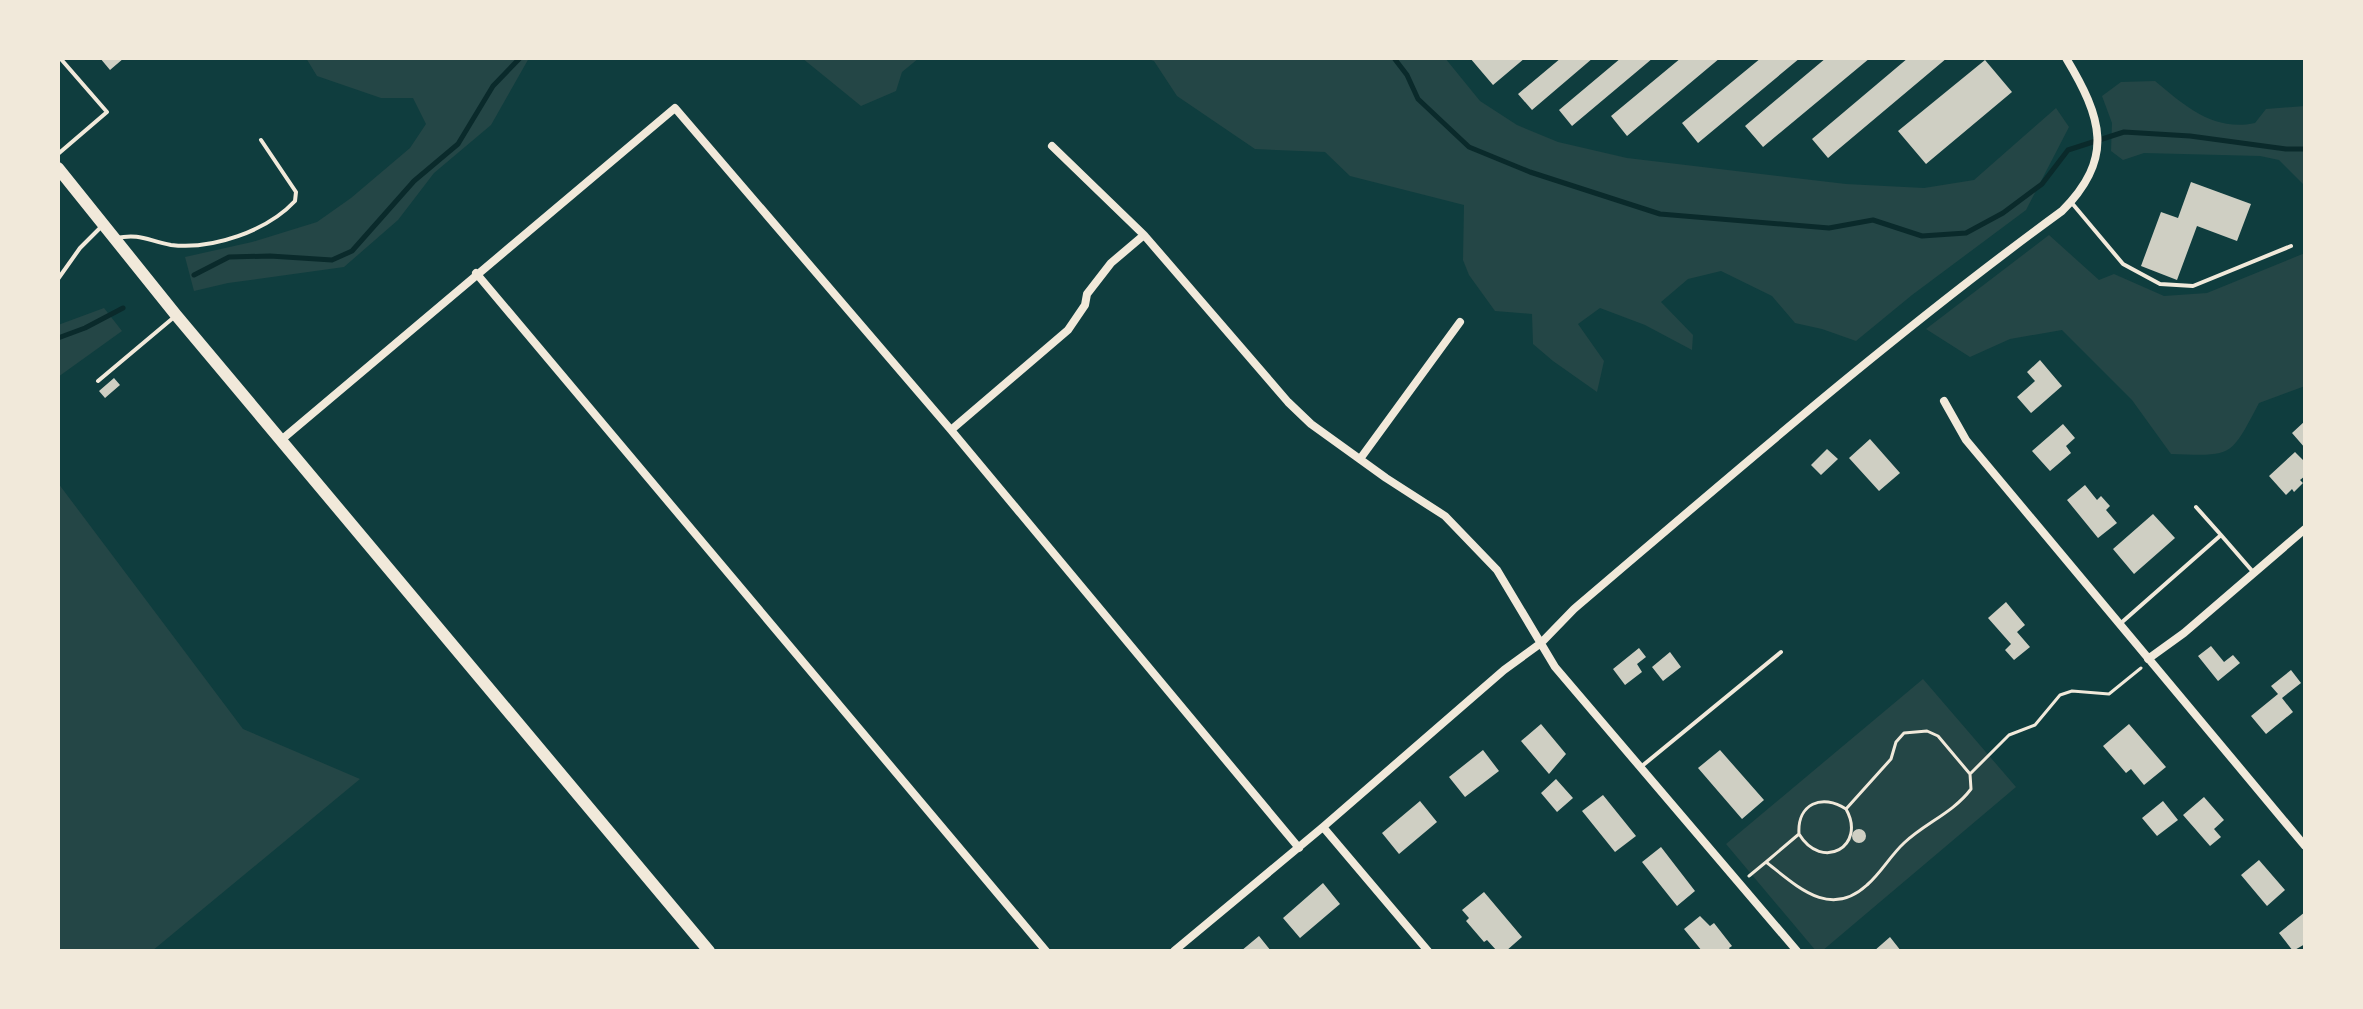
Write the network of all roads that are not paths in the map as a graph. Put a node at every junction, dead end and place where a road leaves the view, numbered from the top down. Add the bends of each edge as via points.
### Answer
1 (60, 58) edge
2 (2066, 58) edge
3 (261, 140) dead end
4 (1052, 146) dead end
5 (58, 154) edge
6 (58, 168) edge
7 (2071, 202) junction
8 (103, 225) junction
9 (1144, 235) junction
10 (114, 238) junction
11 (2291, 246) dead end
12 (476, 273) junction
13 (58, 279) edge
14 (176, 315) junction
15 (1460, 322) dead end
16 (98, 381) dead end
17 (1944, 401) dead end
18 (951, 430) junction
19 (280, 441) junction
20 (1360, 459) junction
21 (2196, 507) dead end
22 (2305, 529) edge
23 (2221, 535) junction
24 (2254, 573) junction
25 (2119, 625) junction
26 (1541, 643) junction
27 (1781, 652) dead end
28 (2149, 660) junction
29 (1641, 768) junction
30 (1323, 827) junction
31 (2305, 846) edge
32 (1299, 848) junction
33 (709, 951) edge
34 (1046, 951) edge
35 (1174, 951) edge
36 (1428, 951) edge
37 (1797, 951) edge

1 - 5 lane via 107,112
2 - 7 street via 2092,111 2098,152 2088,181
3 - 10 lane via 296,192 281,217 255,231 187,245 134,234
4 - 9 street
6 - 8 main road
7 - 11 lane via 2123,264 2160,284 2193,286
7 - 26 street via 1798,418
8 - 10 main road
8 - 13 lane
9 - 18 street via 1111,263 1068,330
9 - 20 street via 1288,402
10 - 14 main road
12 - 18 street via 675,108
12 - 19 street
12 - 34 street
14 - 16 lane
14 - 19 main road
15 - 20 street
17 - 25 street via 1966,440
18 - 32 street
19 - 33 main road
20 - 26 street via 1445,516 1497,570
21 - 23 lane
22 - 24 street
23 - 24 lane
23 - 25 lane
24 - 28 street
25 - 28 street
26 - 29 street via 1555,667
26 - 30 street
27 - 29 lane
28 - 31 street
29 - 37 street
30 - 32 street
30 - 36 street
32 - 35 street

